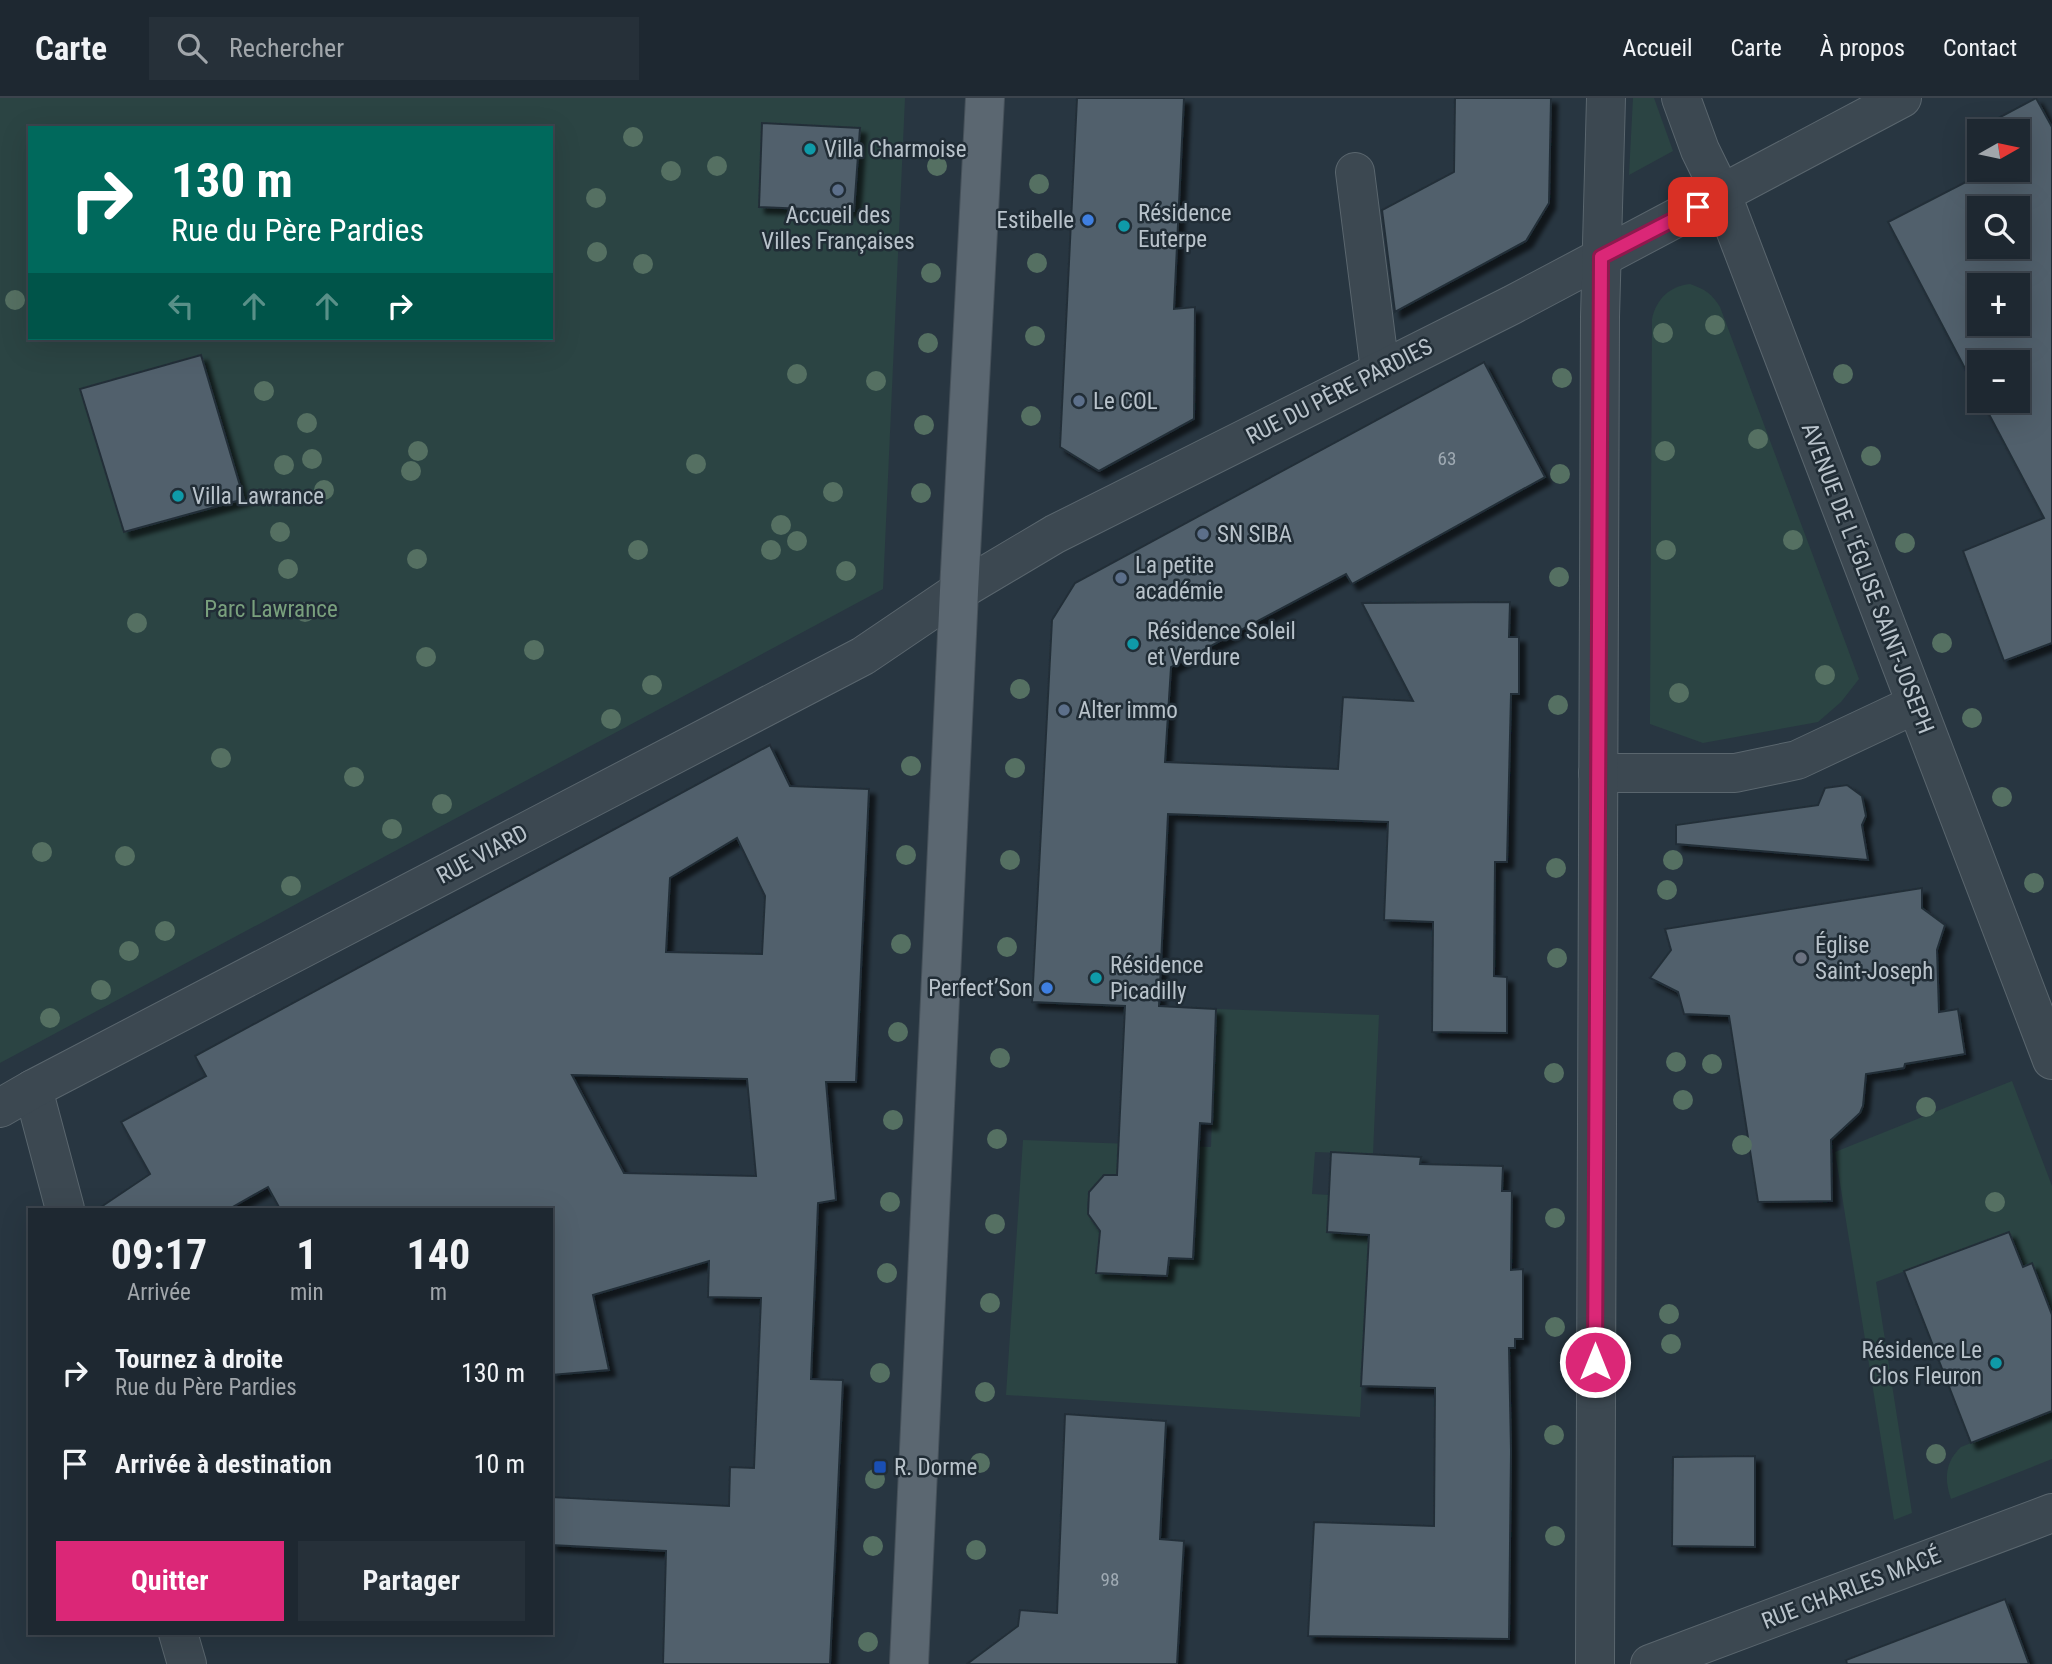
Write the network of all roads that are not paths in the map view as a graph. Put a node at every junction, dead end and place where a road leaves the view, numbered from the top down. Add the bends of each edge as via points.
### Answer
1 (985, 98) edge
2 (1606, 98) edge
3 (1681, 98) edge
4 (1902, 98) edge
5 (1355, 172) dead end
6 (1722, 195) junction
7 (1601, 257) junction
8 (1380, 370) junction
9 (959, 592) junction
10 (1916, 704) junction
11 (1598, 773) junction
12 (2052, 1060) edge
13 (33, 1089) junction
14 (0, 1108) edge
15 (65, 1208) edge
16 (2052, 1513) edge
17 (179, 1635) edge
18 (187, 1664) edge
19 (909, 1664) edge
20 (1595, 1664) edge
21 (1650, 1664) edge

1 - 9 main road
2 - 7 street
3 - 6 street, AVENUE DE L'ÉGLISE SAINT-JOSEPH
4 - 6 street, RUE DU PÈRE PARDIES
5 - 8 street
6 - 7 street, RUE DU PÈRE PARDIES
6 - 10 street, AVENUE DE L'ÉGLISE SAINT-JOSEPH
7 - 8 street, RUE DU PÈRE PARDIES
7 - 11 street
8 - 9 street, RUE DU PÈRE PARDIES via 1055,534
9 - 13 street, RUE VIARD via 863,656
9 - 19 main road
10 - 11 street via 1784,763 1735,773
10 - 12 street, AVENUE DE L'ÉGLISE SAINT-JOSEPH
11 - 20 street
13 - 14 street, RUE VIARD
13 - 15 street
16 - 21 street, RUE CHARLES MACÉ
17 - 18 street

